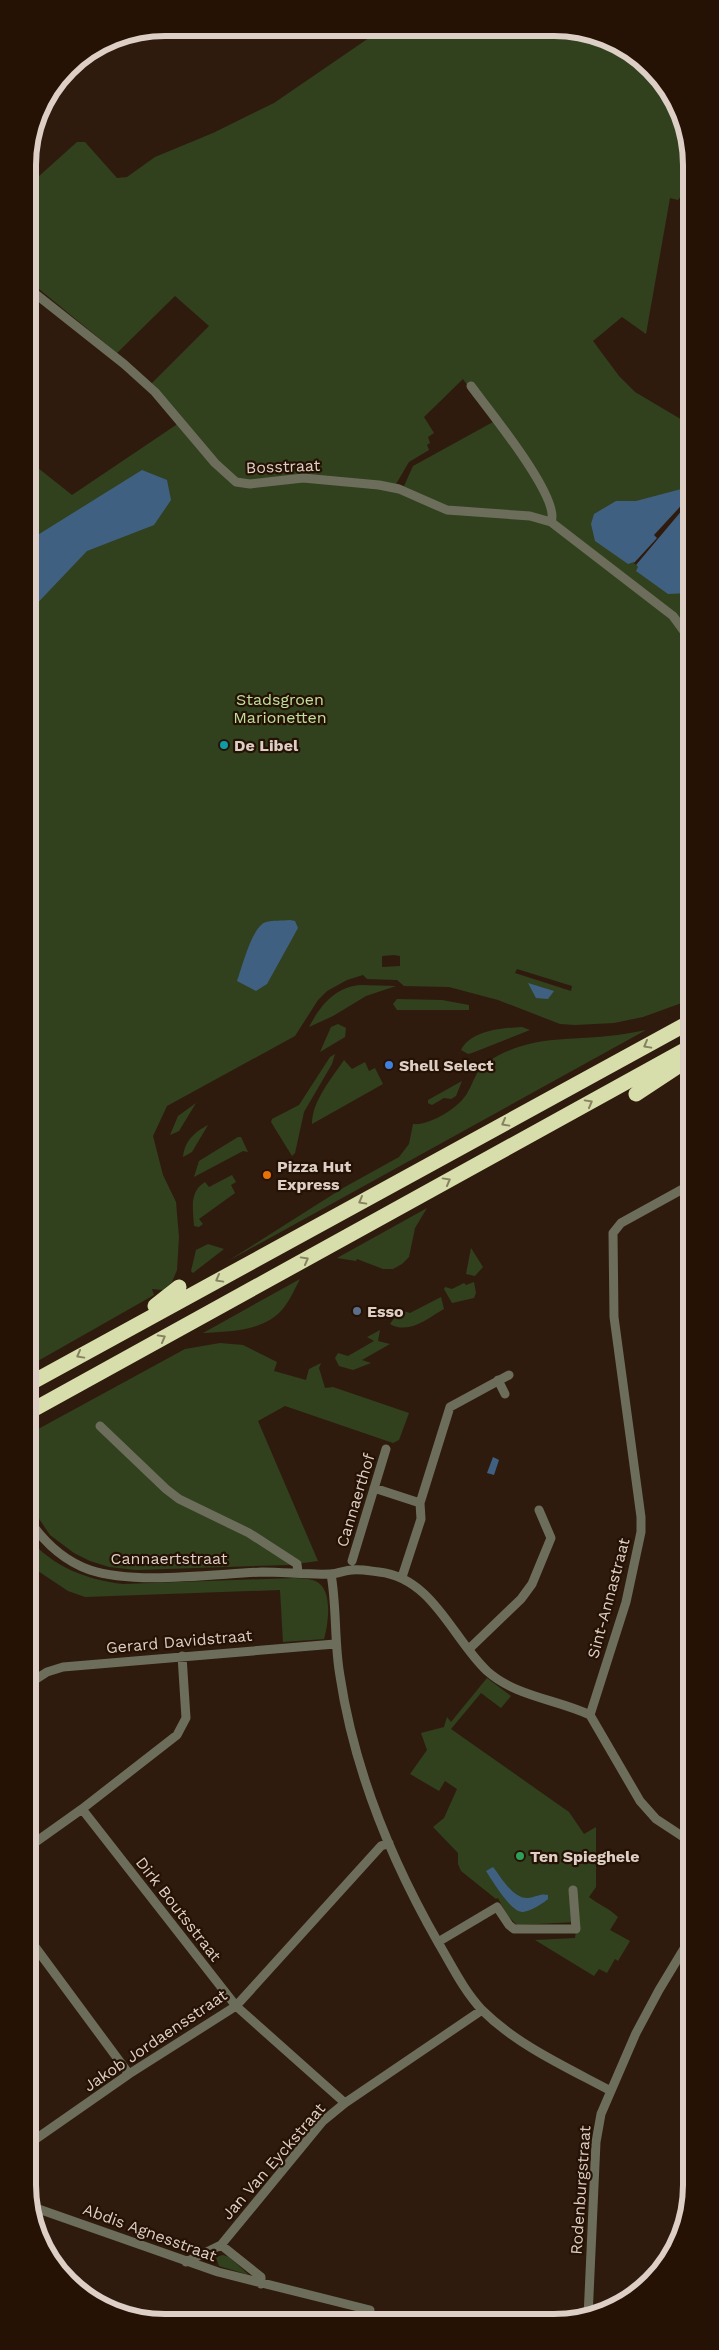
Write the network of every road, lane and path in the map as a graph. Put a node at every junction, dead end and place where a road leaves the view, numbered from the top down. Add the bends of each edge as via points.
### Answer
1 (37, 295) edge
2 (471, 386) dead end
3 (551, 522) junction
4 (683, 629) edge
5 (683, 1018) edge
6 (683, 1051) edge
7 (683, 1063) edge
8 (636, 1094) dead end
9 (682, 1189) edge
10 (178, 1287) dead end
11 (123, 1331) junction
12 (144, 1359) dead end
13 (509, 1375) dead end
14 (36, 1380) edge
15 (498, 1380) junction
16 (74, 1387) junction
17 (505, 1394) dead end
18 (36, 1408) edge
19 (100, 1426) dead end
20 (386, 1448) dead end
21 (374, 1488) junction
22 (420, 1503) junction
23 (540, 1510) dead end
24 (36, 1529) edge
25 (352, 1561) dead end
26 (298, 1572) junction
27 (331, 1574) junction
28 (402, 1577) junction
29 (335, 1644) junction
30 (469, 1649) junction
31 (182, 1656) junction
32 (36, 1678) edge
33 (590, 1715) junction
34 (82, 1809) junction
35 (682, 1836) edge
36 (36, 1842) edge
37 (389, 1843) junction
38 (573, 1890) dead end
39 (438, 1942) junction
40 (36, 1948) edge
41 (682, 1952) edge
42 (236, 2006) junction
43 (482, 2010) junction
44 (130, 2074) junction
45 (609, 2090) junction
46 (345, 2103) junction
47 (36, 2138) edge
48 (39, 2209) edge
49 (221, 2245) junction
50 (186, 2262) junction
51 (261, 2284) junction
52 (588, 2309) edge
53 (370, 2310) dead end

1 - 3 street, Bosstraat via 155,392 215,463 236,482 250,484 303,478 389,486 447,510 530,516
2 - 3 street via 538,480 552,511
3 - 4 street, Bosstraat via 673,616
5 -> 11 highway
16 -> 6 highway
7 - 8 highway
9 - 33 street, Sint-Annastraat via 621,1223 613,1233 614,1317 641,1532 626,1602
10 - 11 highway
11 -> 14 highway
12 - 16 highway
13 - 15 street
15 - 17 street
15 - 22 street via 450,1407
16 - 18 highway
19 - 26 street, Cannaertstraat via 166,1490 250,1533 297,1564
20 - 21 street, Cannaerthof
21 - 22 street
21 - 25 street, Cannaerthof
22 - 28 street via 421,1519
23 - 30 street via 551,1538 532,1584 521,1599
24 - 26 street, Cannaertstraat via 69,1560 109,1575 145,1577
26 - 27 street, Cannaertstraat
27 - 28 street, Cannaertstraat via 354,1570
27 - 29 street
28 - 30 street, Cannaertstraat via 429,1598
29 - 31 street, Gerard Davidstraat
29 - 37 street via 348,1714 366,1779
30 - 33 street, Cannaertstraat via 503,1684
31 - 32 street, Gerard Davidstraat via 63,1667
31 - 34 street via 186,1718 177,1735
33 - 35 street via 640,1801 656,1820
34 - 36 street
34 - 42 street, Dirk Boutsstraat
37 - 39 street
37 - 42 street, Jakob Jordaensstraat via 381,1846
38 - 39 street via 576,1929 514,1929 497,1907
39 - 43 street via 457,1976
40 - 44 street
41 - 45 street, Rodenburgstraat via 659,1990
42 - 44 street, Jakob Jordaensstraat
42 - 46 street, Dirk Boutsstraat
43 - 45 street via 513,2035
43 - 46 street, Jan Van Eyckstraat
44 - 47 street, Jakob Jordaensstraat
45 - 52 street, Rodenburgstraat via 596,2142
46 - 49 street, Jan Van Eyckstraat via 323,2121
48 - 50 street, Abdis Agnesstraat
49 - 50 street, Jan Van Eyckstraat
49 - 51 street, Abdis Agnesstraat via 261,2277
50 - 51 street, Abdis Agnesstraat
51 - 53 street, Abdis Agnesstraat

